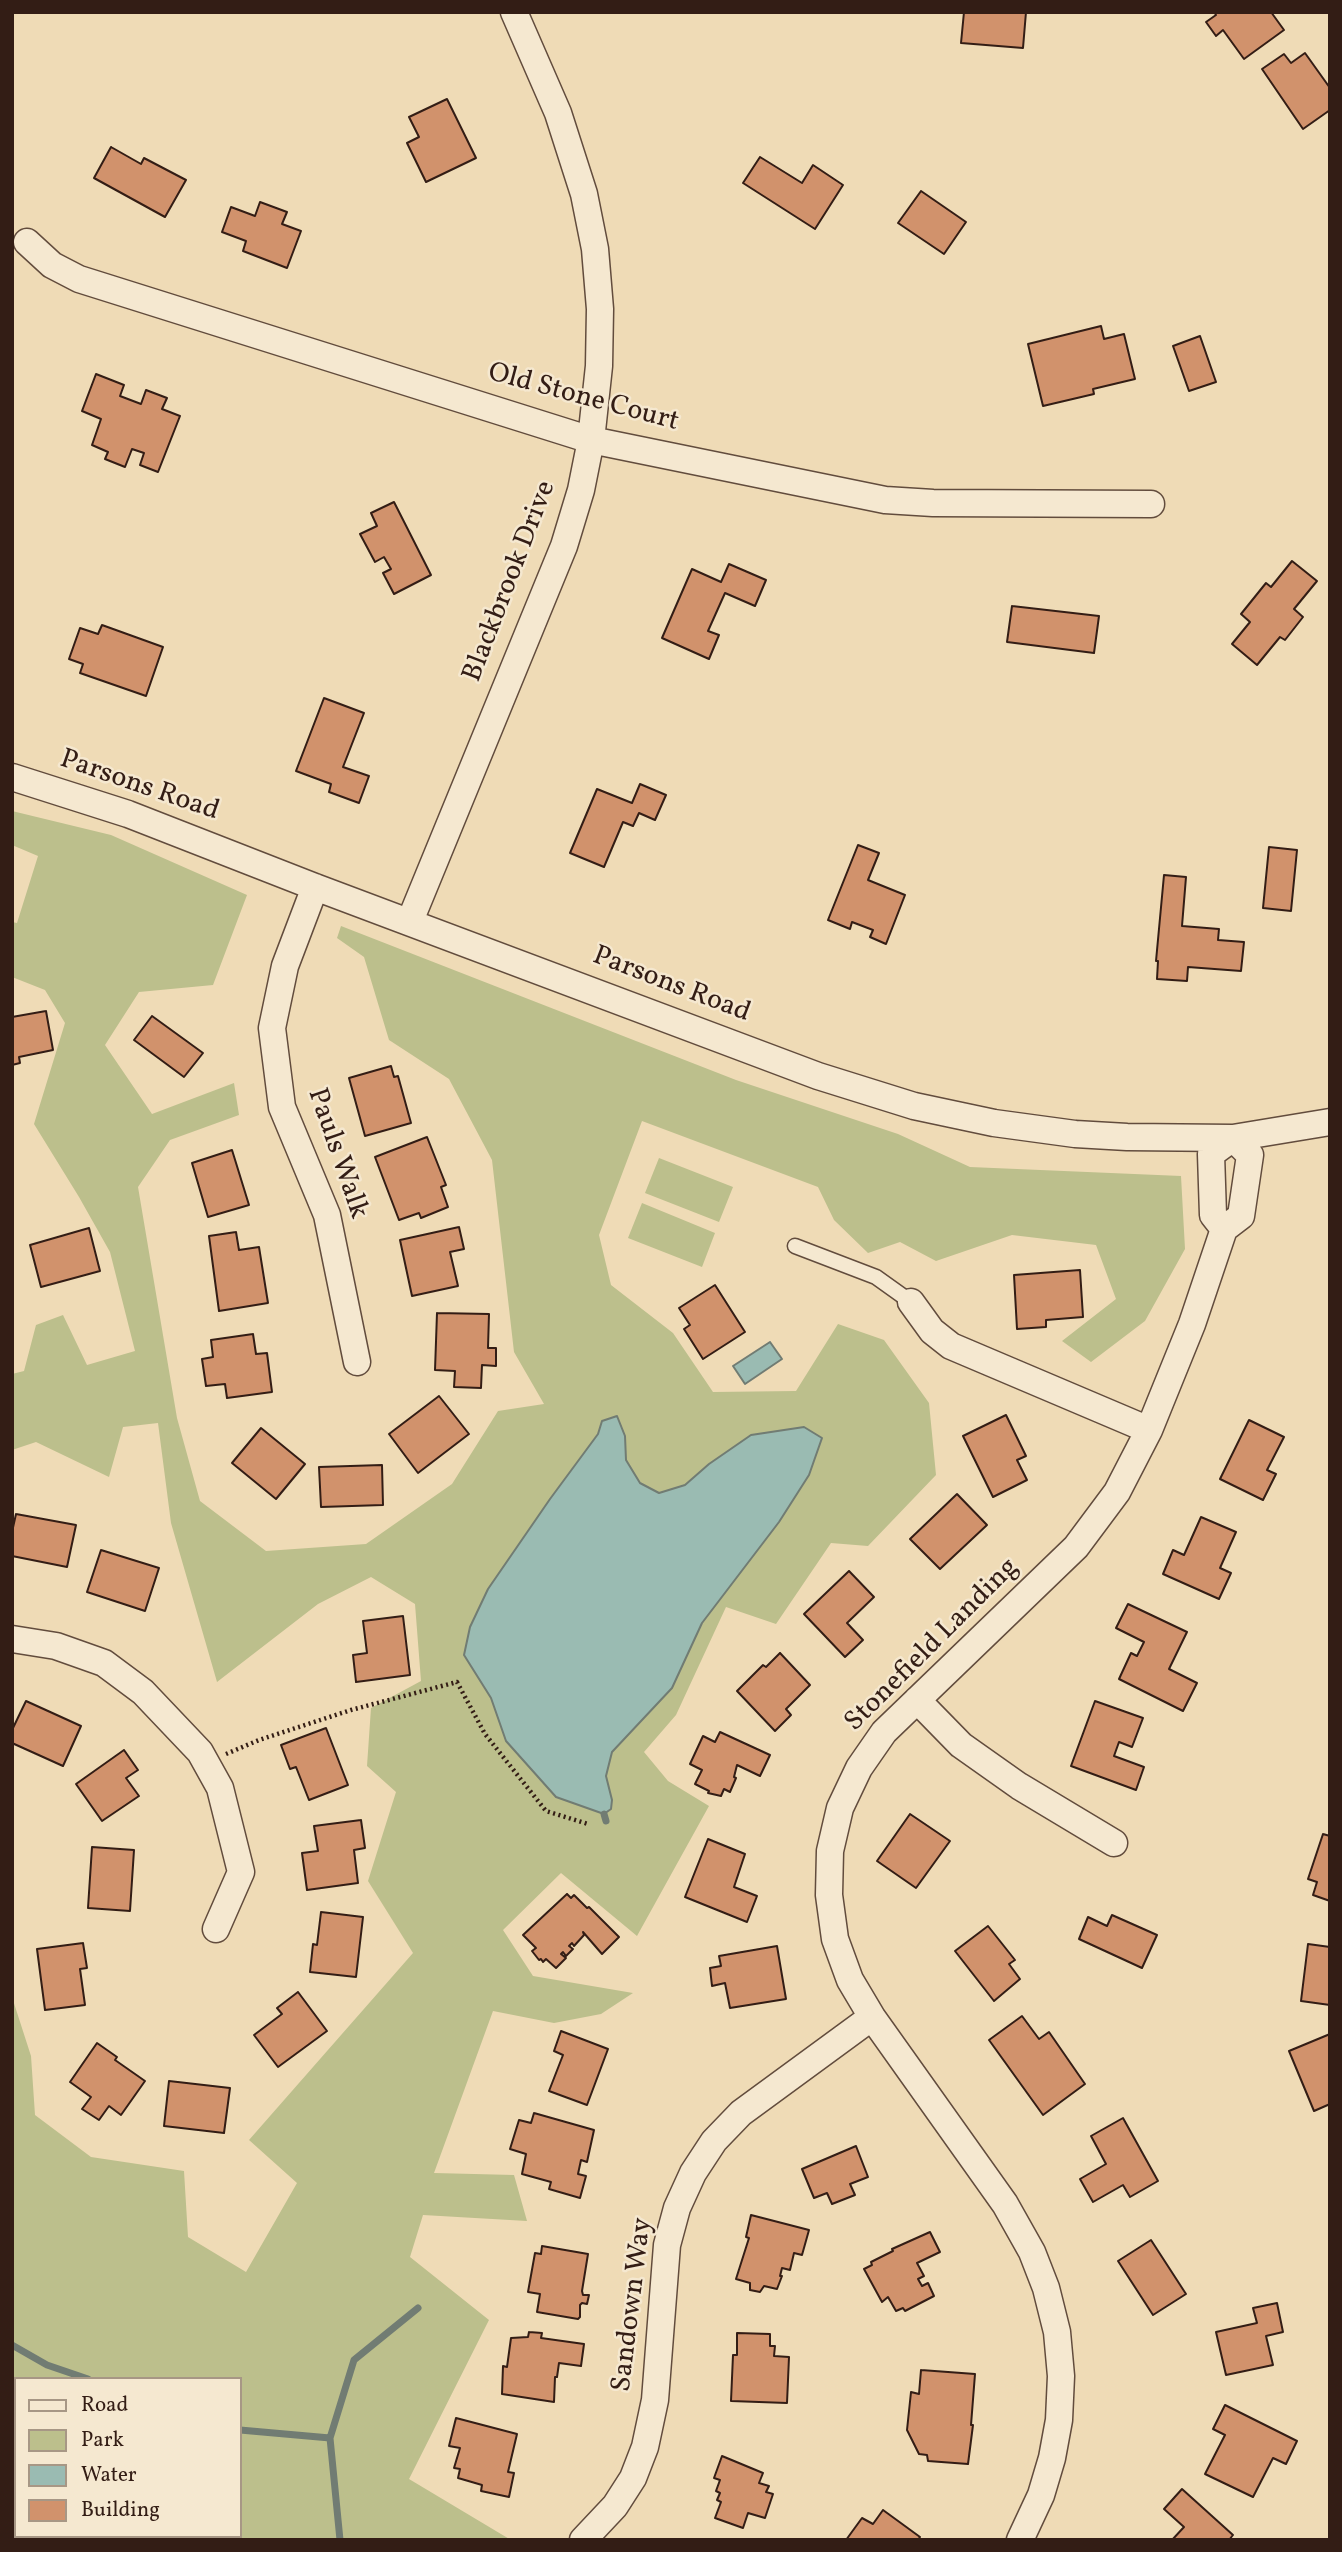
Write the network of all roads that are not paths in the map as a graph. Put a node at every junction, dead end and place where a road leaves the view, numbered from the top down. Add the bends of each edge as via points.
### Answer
1 (514, 12) edge
2 (27, 242) dead end
3 (591, 440) junction
4 (1151, 504) dead end
5 (12, 777) edge
6 (315, 887) junction
7 (410, 921) junction
8 (1330, 1122) edge
9 (1233, 1138) junction
10 (795, 1246) dead end
11 (911, 1302) joint
12 (357, 1362) dead end
13 (1149, 1430) junction
14 (12, 1639) edge
15 (917, 1700) junction
16 (1114, 1843) dead end
17 (216, 1928) dead end
18 (872, 2017) junction
19 (583, 2540) edge
20 (1020, 2540) edge

1 - 3 street, Blackbrook Drive via 558,113 584,194 595,249 600,309
2 - 3 street, Old Stone Court via 52,265 79,279
3 - 4 street, Old Stone Court via 885,500
3 - 7 street, Blackbrook Drive via 564,546
5 - 6 street, Parsons Road via 128,814
6 - 7 street, Parsons Road
6 - 12 street, Pauls Walk via 285,966 272,1028 282,1107 327,1215
7 - 9 street, Parsons Road via 818,1076 914,1105 994,1123 1075,1134
8 - 9 street, Parsons Road
9 - 13 street, Stonefield Landing via 1211,1154 1213,1215 1223,1230 1192,1324
10 - 11 lane via 876,1277
11 - 13 street via 932,1331 951,1346
13 - 15 street, Stonefield Landing via 1117,1492 1076,1547
14 - 17 street via 56,1646 104,1663 143,1692 200,1752 220,1788 240,1872
15 - 16 street via 961,1745
15 - 18 street, Stonefield Landing via 884,1732 859,1768 840,1808 830,1851 835,1939 850,1980
18 - 19 street, Sandown Way via 741,2113 714,2141 693,2173 667,2245 655,2400 645,2447 615,2506
18 - 20 street, Stonefield Landing via 1005,2204 1046,2288 1057,2332 1059,2420 1041,2496

